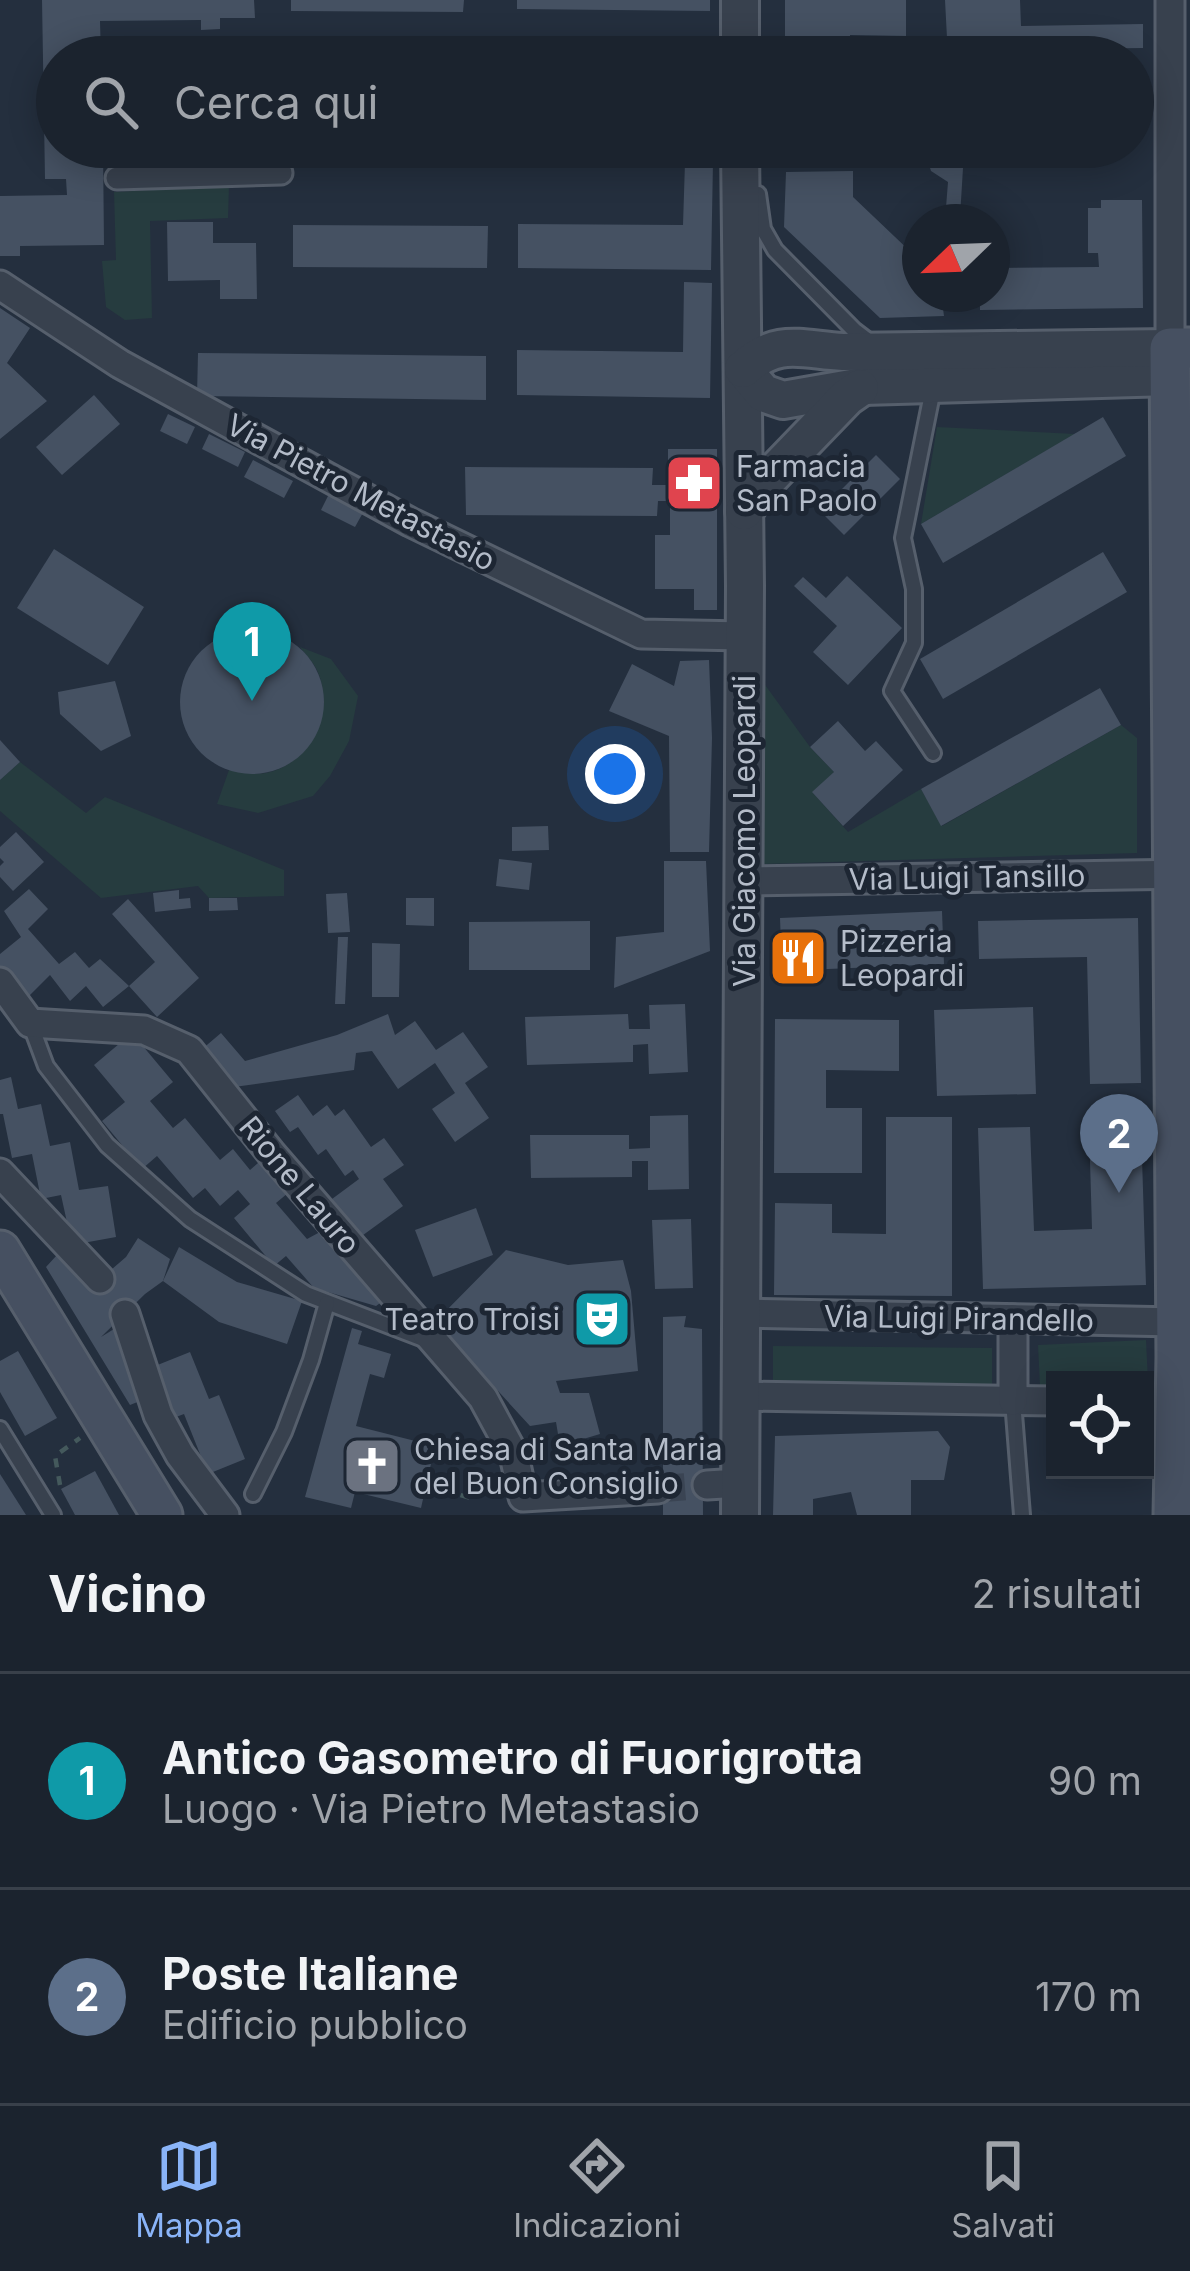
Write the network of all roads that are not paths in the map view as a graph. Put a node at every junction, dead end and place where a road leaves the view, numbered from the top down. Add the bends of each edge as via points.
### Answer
1 (740, 0) edge
2 (1170, 0) edge
3 (740, 36) edge
4 (740, 168) edge
5 (281, 173) dead end
6 (117, 178) dead end
7 (758, 182) dead end
8 (0, 285) edge
9 (884, 351) junction
10 (1180, 362) edge
11 (743, 369) junction
12 (934, 384) junction
13 (863, 386) junction
14 (745, 511) junction
15 (745, 636) junction
16 (934, 753) dead end
17 (1182, 874) edge
18 (743, 880) junction
19 (0, 982) edge
20 (30, 1023) junction
21 (0, 1172) edge
22 (0, 1251) edge
23 (100, 1280) dead end
24 (327, 1303) junction
25 (741, 1313) junction
26 (125, 1315) dead end
27 (1013, 1319) junction
28 (435, 1343) junction
29 (1173, 1373) edge
30 (740, 1396) junction
31 (1013, 1401) junction
32 (1046, 1401) edge
33 (0, 1429) edge
34 (658, 1489) tunnel mouth
35 (253, 1494) dead end
36 (729, 1495) edge
37 (523, 1506) edge
38 (220, 1510) edge
39 (53, 1515) edge
40 (162, 1515) edge
41 (1022, 1515) edge
42 (1174, 1515) edge

1 - 3 street
2 - 10 street
4 - 11 street, Via Giacomo Leopardi
5 - 6 street
7 - 9 lane via 763,229 775,250
8 - 15 street, Via Pietro Metastasio via 120,364 410,522 641,634
9 - 10 street
9 - 11 street via 784,347
10 - 12 street
10 - 17 main road
11 - 13 street via 763,393 783,400
11 - 14 street, Via Giacomo Leopardi
12 - 13 street
12 - 16 lane via 903,538 914,644 892,692
13 - 14 street
14 - 15 street, Via Giacomo Leopardi
15 - 18 street, Via Giacomo Leopardi
17 - 18 street, Via Luigi Tansillo
17 - 29 main road
18 - 25 street, Via Giacomo Leopardi
19 - 20 street
20 - 24 lane via 46,1066 107,1144 190,1219
20 - 28 street, Rione Lauro via 144,1030 189,1049
21 - 23 street
22 - 40 main road
24 - 28 lane
24 - 35 lane via 284,1432
25 - 27 street, Via Luigi Pirandello
25 - 30 street, Via Giacomo Leopardi
26 - 38 street via 158,1415
27 - 29 street, Via Luigi Pirandello
27 - 31 street
28 - 37 street, Rione Lauro via 483,1398 514,1455
29 - 42 main road
30 - 31 street
30 - 36 street, Via Giacomo Leopardi
31 - 32 street
31 - 41 lane
33 - 39 lane
34 - 37 street, Rione Lauro

